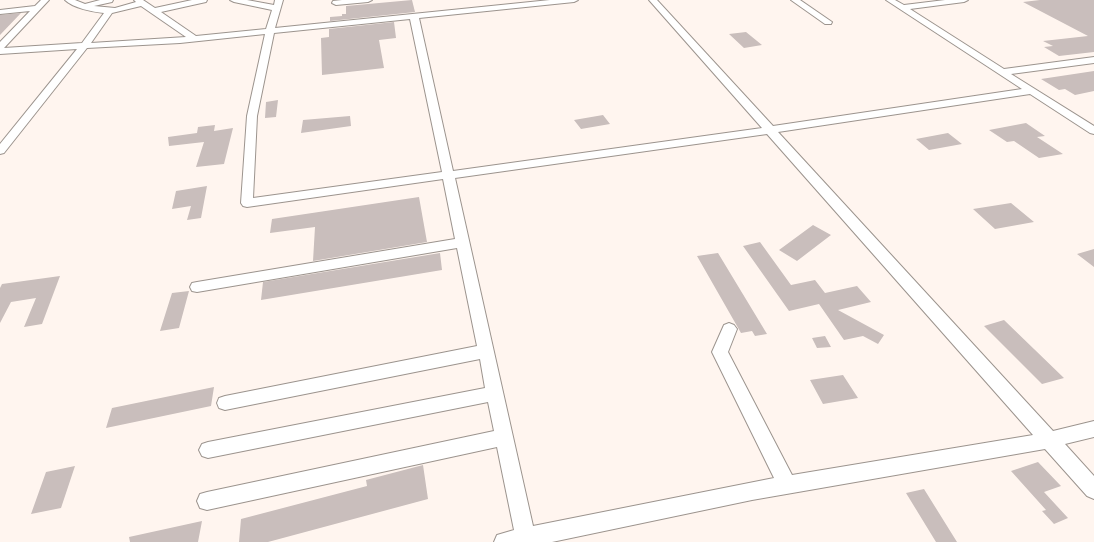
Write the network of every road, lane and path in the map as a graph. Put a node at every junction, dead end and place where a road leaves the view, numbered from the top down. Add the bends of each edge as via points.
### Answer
1 (45, 0) edge
2 (69, 0) edge
3 (109, 0) edge
4 (203, 0) edge
5 (234, 0) edge
6 (368, 0) edge
7 (467, 0) edge
8 (574, 0) edge
9 (653, 0) edge
10 (795, 0) edge
11 (890, 0) edge
12 (964, 0) edge
13 (140, 2) edge
14 (336, 3) dead end
15 (517, 3) edge
16 (278, 4) edge
17 (85, 6) junction
18 (38, 8) junction
19 (902, 8) junction
20 (154, 11) junction
21 (469, 11) junction
22 (0, 12) edge
23 (109, 12) junction
24 (414, 16) junction
25 (828, 22) dead end
26 (270, 31) junction
27 (193, 38) junction
28 (84, 46) junction
29 (0, 47) edge
30 (0, 52) edge
31 (1094, 60) edge
32 (1002, 72) junction
33 (1032, 91) junction
34 (770, 130) junction
35 (1094, 131) edge
36 (0, 151) edge
37 (448, 176) junction
38 (462, 243) junction
39 (197, 287) dead end
40 (729, 329) dead end
41 (486, 351) junction
42 (494, 393) junction
43 (225, 403) dead end
44 (1094, 429) edge
45 (504, 437) junction
46 (1050, 440) junction
47 (208, 450) dead end
48 (787, 485) junction
49 (1094, 490) edge
50 (207, 501) dead end
51 (526, 538) junction
52 (504, 542) edge

1 - 18 street
2 - 17 street
3 - 17 street
4 - 20 street
5 - 16 street
6 - 14 street
7 - 21 street
8 - 15 street
9 - 34 street
10 - 25 street
11 - 19 street
12 - 19 street
13 - 20 street
13 - 23 street
15 - 21 street
16 - 26 street
17 - 23 street via 92,10
18 - 22 street
18 - 29 street
19 - 32 street
20 - 27 street
21 - 24 street
23 - 28 street
24 - 26 street
24 - 37 street
26 - 27 street
26 - 37 street via 252,116 247,204
27 - 28 street
28 - 30 street
28 - 36 street
31 - 32 street
32 - 33 street
33 - 34 street
33 - 35 street
34 - 37 street
34 - 46 street
37 - 38 street
38 - 39 street
38 - 41 street
40 - 48 street via 720,352
41 - 42 street
41 - 43 street
42 - 45 street
42 - 47 street
44 - 46 street
45 - 50 street
45 - 51 street
46 - 48 street
46 - 49 street
48 - 51 street
51 - 52 street

